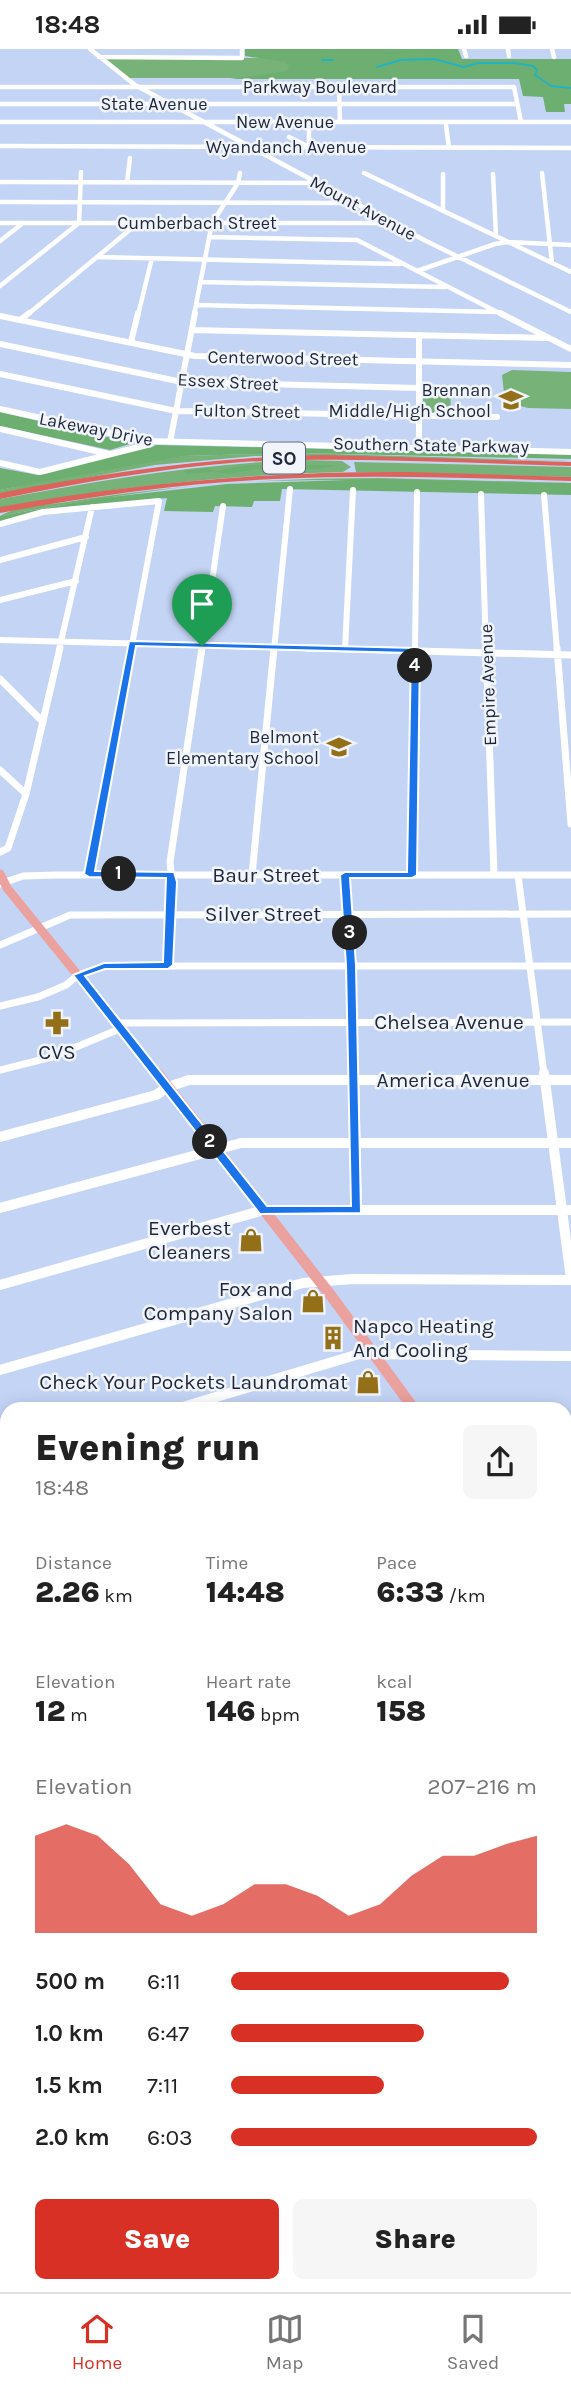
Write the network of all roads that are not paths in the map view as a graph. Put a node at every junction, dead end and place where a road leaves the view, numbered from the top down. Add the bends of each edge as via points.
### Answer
1 (90, 49) edge
2 (156, 49) edge
3 (198, 49) edge
4 (242, 49) edge
5 (464, 49) edge
6 (508, 49) edge
7 (552, 49) edge
8 (466, 56) dead end
9 (99, 57) junction
10 (156, 57) junction
11 (197, 57) junction
12 (509, 57) dead end
13 (554, 57) dead end
14 (1, 87) edge
15 (138, 87) junction
16 (339, 87) junction
17 (0, 97) edge
18 (0, 104) edge
19 (171, 104) junction
20 (339, 104) junction
21 (517, 104) junction
22 (0, 122) edge
23 (204, 122) junction
24 (340, 122) junction
25 (521, 122) junction
26 (571, 122) edge
27 (309, 125) dead end
28 (446, 125) dead end
29 (289, 137) dead end
30 (0, 146) edge
31 (251, 147) junction
32 (309, 147) junction
33 (449, 148) junction
34 (571, 148) edge
35 (130, 158) dead end
36 (33, 172) dead end
37 (81, 172) dead end
38 (176, 173) dead end
39 (240, 173) dead end
40 (364, 173) dead end
41 (542, 173) dead end
42 (443, 174) dead end
43 (493, 174) dead end
44 (0, 182) edge
45 (30, 182) junction
46 (78, 183) junction
47 (127, 183) junction
48 (175, 183) junction
49 (239, 183) junction
50 (318, 183) junction
51 (0, 202) edge
52 (78, 202) junction
53 (226, 203) junction
54 (356, 203) junction
55 (443, 211) junction
56 (0, 223) edge
57 (23, 223) junction
58 (79, 223) junction
59 (138, 223) junction
60 (212, 223) junction
61 (395, 223) junction
62 (496, 236) junction
63 (209, 237) junction
64 (0, 241) edge
65 (508, 242) junction
66 (550, 244) junction
67 (571, 245) edge
68 (97, 257) junction
69 (458, 257) junction
70 (152, 258) junction
71 (206, 259) junction
72 (552, 263) junction
73 (402, 264) junction
74 (417, 271) junction
75 (571, 272) edge
76 (201, 282) junction
77 (0, 286) edge
78 (450, 288) junction
79 (197, 305) junction
80 (498, 312) junction
81 (571, 312) edge
82 (0, 316) edge
83 (20, 320) junction
84 (192, 330) junction
85 (419, 335) junction
86 (550, 338) junction
87 (131, 342) junction
88 (0, 344) edge
89 (571, 349) edge
90 (188, 354) junction
91 (419, 361) junction
92 (571, 365) edge
93 (0, 374) edge
94 (182, 382) junction
95 (418, 388) junction
96 (0, 409) edge
97 (176, 411) junction
98 (418, 415) junction
99 (497, 417) dead end
100 (0, 429) edge
101 (158, 442) junction
102 (170, 442) junction
103 (419, 448) junction
104 (571, 451) edge
105 (111, 454) junction
106 (0, 463) edge
107 (571, 464) edge
108 (571, 479) edge
109 (290, 489) dead end
110 (353, 490) dead end
111 (417, 492) dead end
112 (481, 494) dead end
113 (544, 495) dead end
114 (0, 496) edge
115 (223, 506) dead end
116 (92, 507) junction
117 (0, 510) edge
118 (0, 524) edge
119 (86, 537) junction
120 (0, 560) edge
121 (76, 581) junction
122 (0, 600) edge
123 (0, 640) edge
124 (61, 642) junction
125 (132, 643) junction
126 (202, 646) junction
127 (273, 647) junction
128 (345, 649) junction
129 (416, 651) junction
130 (486, 653) junction
131 (557, 655) junction
132 (571, 655) edge
133 (0, 679) edge
134 (43, 722) junction
135 (0, 770) edge
136 (26, 793) junction
137 (571, 824) edge
138 (0, 852) edge
139 (89, 874) junction
140 (170, 875) junction
141 (252, 875) junction
142 (345, 875) junction
143 (412, 875) junction
144 (494, 875) junction
145 (518, 875) junction
146 (571, 875) edge
147 (2, 880) edge
148 (171, 914) junction
149 (348, 914) junction
150 (524, 914) junction
151 (571, 914) edge
152 (42, 929) junction
153 (0, 945) edge
154 (168, 965) junction
155 (351, 965) junction
156 (571, 966) edge
157 (532, 967) junction
158 (78, 975) junction
159 (0, 1006) edge
160 (352, 1022) junction
161 (538, 1022) junction
162 (571, 1022) edge
163 (120, 1026) junction
164 (0, 1070) edge
165 (353, 1080) junction
166 (546, 1080) junction
167 (571, 1080) edge
168 (169, 1087) junction
169 (0, 1136) edge
170 (355, 1143) junction
171 (555, 1143) junction
172 (571, 1143) edge
173 (215, 1148) junction
174 (0, 1208) edge
175 (264, 1210) junction
176 (357, 1210) junction
177 (567, 1210) edge
178 (571, 1279) edge
179 (319, 1281) junction
180 (0, 1285) edge
181 (377, 1355) junction
182 (571, 1356) edge
183 (0, 1370) edge
184 (200, 1402) edge
185 (409, 1402) edge

1 - 9 street, Mount Avenue
2 - 10 street
3 - 11 street
4 - 11 street via 242,58
5 - 8 street
6 - 12 street
7 - 13 street
9 - 10 street
9 - 15 street, Mount Avenue
10 - 11 street
14 - 15 street, Parkway Boulevard
14 - 17 street
15 - 16 street, Parkway Boulevard
15 - 19 street, Mount Avenue
16 - 20 street
16 - 21 street, Parkway Boulevard via 513,87
18 - 19 street, State Avenue
19 - 20 street, State Avenue
19 - 23 street, Mount Avenue
20 - 21 street, State Avenue
20 - 24 street
21 - 25 street
22 - 23 street, New Avenue
23 - 24 street, New Avenue
23 - 31 street, Mount Avenue
24 - 25 street, New Avenue
25 - 26 street, New Avenue
27 - 32 street
28 - 33 street
29 - 32 street
30 - 31 street, Wyandanch Avenue
31 - 32 street, Wyandanch Avenue
31 - 50 street, Mount Avenue
32 - 33 street, Wyandanch Avenue
33 - 34 street, Wyandanch Avenue
35 - 47 street
36 - 45 street
37 - 46 street
38 - 48 street
39 - 49 street
40 - 55 street
41 - 66 street
42 - 55 street
43 - 62 street
44 - 45 street
45 - 46 street
46 - 47 street
46 - 52 street
47 - 48 street
48 - 49 street
49 - 50 street
49 - 53 street
50 - 54 street, Mount Avenue
51 - 52 street
52 - 53 street
52 - 58 street
53 - 54 street
53 - 60 street
54 - 61 street, Mount Avenue
55 - 62 street
56 - 57 street, Cumberbach Street
57 - 58 street, Cumberbach Street
57 - 64 street
58 - 59 street, Cumberbach Street
58 - 77 street
59 - 60 street, Cumberbach Street
59 - 68 street
60 - 61 street, Cumberbach Street
60 - 63 street
61 - 69 street, Mount Avenue
62 - 65 street
63 - 71 street
63 - 73 street via 357,240
65 - 66 street
65 - 69 street
65 - 72 street
66 - 67 street
66 - 72 street
68 - 70 street
68 - 83 street
69 - 74 street
69 - 81 street, Mount Avenue
70 - 71 street
70 - 87 street
71 - 73 street
71 - 76 street
72 - 75 street
73 - 74 street
74 - 78 street
76 - 78 street
76 - 79 street
78 - 80 street
79 - 80 street
79 - 84 street
80 - 86 street
82 - 83 street, Centerwood Street
83 - 87 street, Centerwood Street
84 - 85 street
84 - 90 street
85 - 86 street
85 - 91 street
86 - 89 street
87 - 90 street, Centerwood Street
88 - 94 street, Essex Street
90 - 91 street, Centerwood Street
90 - 94 street
91 - 92 street, Centerwood Street
91 - 95 street
93 - 97 street, Fulton Street
94 - 95 street, Essex Street
94 - 97 street
95 - 98 street
96 - 101 street, Lakeway Drive
97 - 98 street, Fulton Street
97 - 102 street
98 - 99 street, Fulton Street
98 - 103 street
100 - 105 street
101 - 102 street, Lakeway Drive
101 - 105 street
102 - 103 street, Lakeway Drive
103 - 104 street, Lakeway Drive
105 - 106 street via 40,472
107 - 114 highway, Southern State Parkway / SO via 247,459 151,469
108 - 117 highway, Southern State Parkway / SO via 374,474 260,477 139,488
109 - 127 street
110 - 128 street
111 - 129 street
112 - 130 street, Empire Avenue
113 - 131 street
115 - 126 street
116 - 118 street via 43,512
116 - 119 street
116 - 125 street via 159,501
119 - 120 street
119 - 121 street
121 - 122 street
121 - 124 street
123 - 124 street
124 - 125 street
124 - 134 street
125 - 126 street
125 - 139 street
126 - 127 street
126 - 140 street
127 - 128 street
127 - 141 street
128 - 129 street
129 - 130 street
129 - 143 street
130 - 131 street
130 - 144 street, Empire Avenue
131 - 132 street
131 - 137 street
133 - 134 street
134 - 136 street
135 - 136 street
136 - 138 street via 8,848
139 - 140 street, Baur Street
139 - 147 street, Baur Street
140 - 141 street, Baur Street
140 - 148 street
141 - 142 street, Baur Street
142 - 143 street, Baur Street
142 - 149 street
143 - 144 street, Baur Street
144 - 145 street, Baur Street
145 - 146 street, Baur Street
145 - 150 street
147 - 152 main road
148 - 149 street, Silver Street
148 - 152 street, Silver Street via 70,915
148 - 154 street
149 - 150 street, Silver Street
149 - 155 street
150 - 151 street, Silver Street
150 - 157 street
152 - 153 street, Silver Street
152 - 158 main road
154 - 155 street
154 - 158 street via 104,966
155 - 157 street
155 - 160 street
156 - 157 street
157 - 161 street
158 - 159 street via 38,997
158 - 163 main road
160 - 161 street, Chelsea Avenue
160 - 163 street, Chelsea Avenue
160 - 165 street
161 - 162 street, Chelsea Avenue
161 - 166 street
163 - 164 street via 52,1056
163 - 168 main road
165 - 166 street, America Avenue
165 - 168 street, America Avenue via 189,1080
165 - 170 street
166 - 167 street, America Avenue
166 - 171 street
168 - 169 street, America Avenue via 156,1095
168 - 173 main road
170 - 171 street
170 - 173 street via 242,1143
170 - 176 street
171 - 172 street
171 - 177 street
173 - 174 street
173 - 175 main road
175 - 176 street
175 - 179 main road
175 - 180 street
176 - 177 street
177 - 178 street
178 - 179 street
179 - 181 main road
179 - 183 street
181 - 182 street
181 - 184 street via 358,1355
181 - 185 main road

